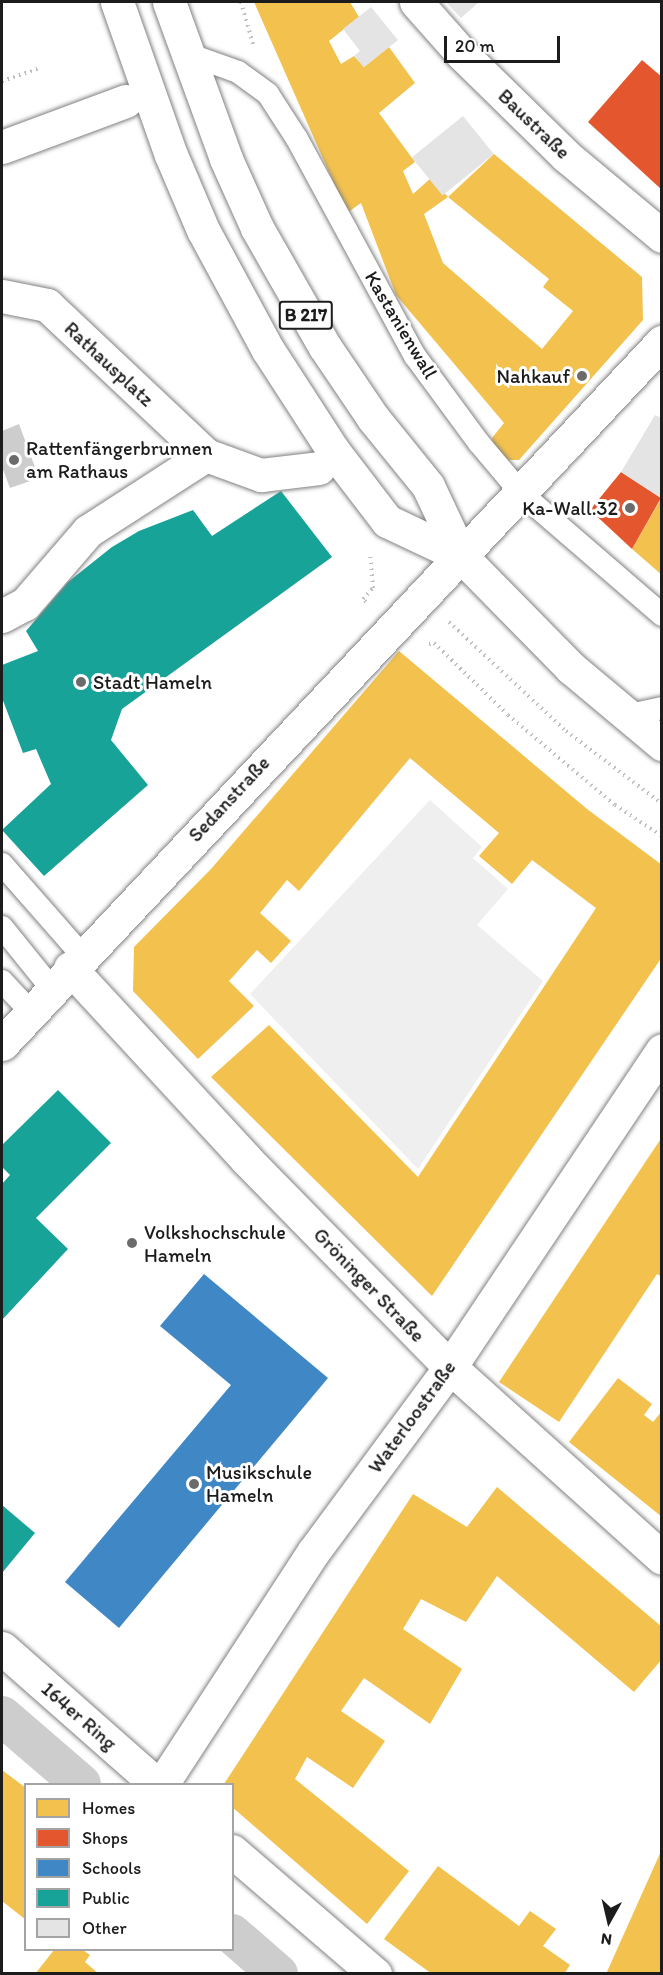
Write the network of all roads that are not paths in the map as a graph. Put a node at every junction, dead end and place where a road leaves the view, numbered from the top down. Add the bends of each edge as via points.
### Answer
1 (117, 2) edge
2 (169, 2) edge
3 (416, 2) edge
4 (188, 54) junction
5 (126, 100) dead end
6 (2, 147) edge
7 (662, 236) edge
8 (2, 296) edge
9 (662, 342) edge
10 (206, 455) junction
11 (319, 468) dead end
12 (522, 494) junction
13 (460, 556) junction
14 (662, 615) edge
15 (2, 616) edge
16 (662, 708) edge
17 (625, 716) junction
18 (662, 744) edge
19 (2, 864) edge
20 (2, 927) edge
21 (2, 981) edge
22 (59, 981) junction
23 (2, 1044) edge
24 (662, 1050) edge
25 (450, 1367) junction
26 (662, 1558) edge
27 (2, 1648) edge
28 (154, 1783) edge
29 (163, 1783) edge
30 (234, 1853) edge
31 (375, 1974) edge

1 - 13 street, B 217 via 171,155 203,230 279,368 332,450 387,521
2 - 4 street, B 217
3 - 7 street, Baustraße via 462,54 566,156
4 - 12 lane, Kastanienwall via 238,72 268,94 297,139 415,356
4 - 13 street, B 217 via 257,228 325,347 373,418 428,486
5 - 6 street
8 - 10 street, Rathausplatz via 46,305
9 - 12 street
10 - 11 street, Rathausplatz via 261,475
10 - 15 street via 88,531 25,604
12 - 13 street
12 - 14 lane, Kastanienwall
13 - 17 street, B 217 via 522,622
13 - 22 street, Sedanstraße
16 - 17 lane
17 - 18 street, B 217
19 - 22 lane
20 - 22 lane
21 - 22 lane
22 - 23 street, Sedanstraße
22 - 25 street, Gröninger Straße via 246,1160
24 - 25 street, Waterloostraße
25 - 26 street, Gröninger Straße
25 - 29 street, Waterloostraße via 314,1551
27 - 28 street, 164er Ring
30 - 31 street

